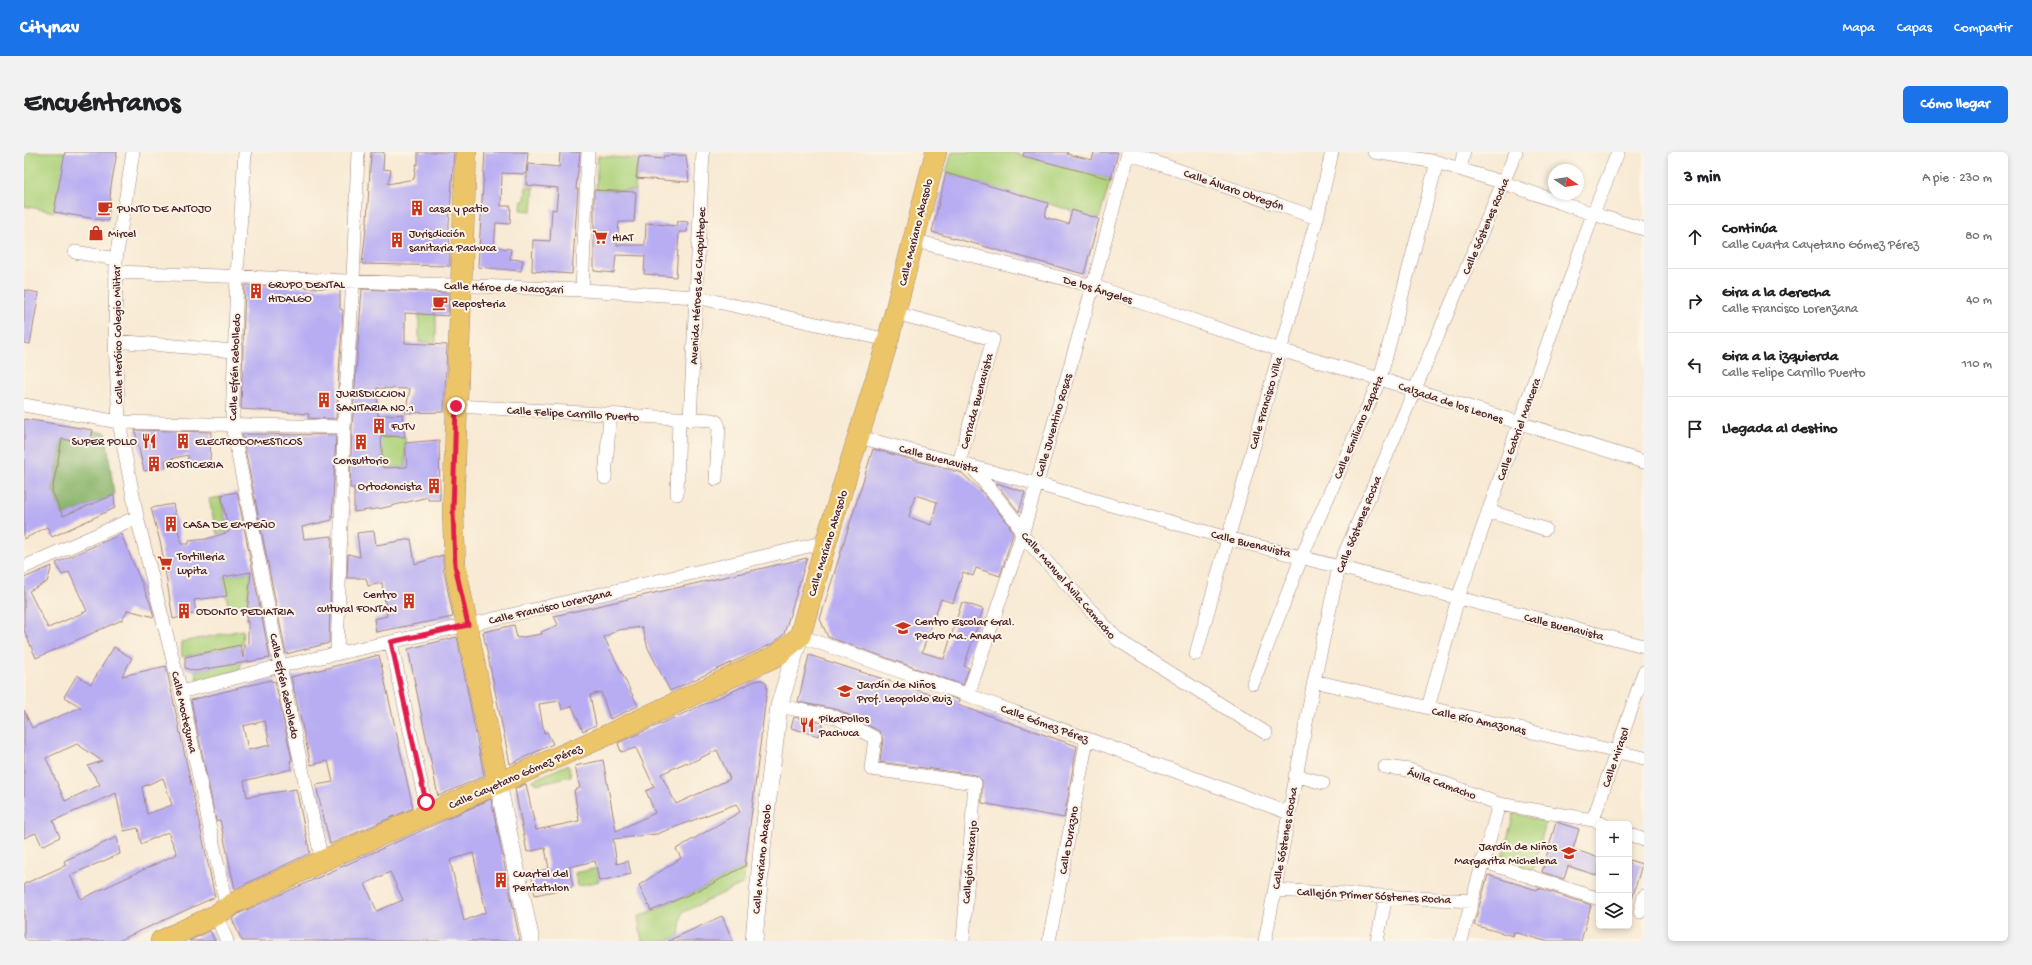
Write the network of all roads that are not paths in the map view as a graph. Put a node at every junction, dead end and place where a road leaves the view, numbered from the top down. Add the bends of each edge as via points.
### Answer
1 (133, 152) edge
2 (245, 152) edge
3 (358, 152) edge
4 (466, 152) edge
5 (588, 152) edge
6 (703, 152) edge
7 (936, 152) edge
8 (1128, 152) edge
9 (1332, 152) edge
10 (1374, 152) edge
11 (1464, 152) edge
12 (1516, 152) edge
13 (1618, 152) edge
14 (1437, 162) junction
15 (1460, 169) junction
16 (1504, 183) junction
17 (1593, 214) junction
18 (1317, 218) junction
19 (1644, 228) edge
20 (912, 240) junction
21 (75, 252) dead end
22 (116, 259) junction
23 (116, 272) junction
24 (237, 276) junction
25 (353, 280) junction
26 (461, 285) junction
27 (1093, 286) junction
28 (582, 290) junction
29 (696, 297) junction
30 (895, 313) junction
31 (888, 340) junction
32 (115, 341) junction
33 (1280, 350) junction
34 (234, 351) junction
35 (1380, 379) junction
36 (1413, 390) junction
37 (24, 405) edge
38 (456, 406) junction
39 (610, 416) junction
40 (685, 420) junction
41 (119, 422) junction
42 (232, 425) junction
43 (1520, 425) junction
44 (344, 427) junction
45 (859, 437) junction
46 (1644, 462) edge
47 (966, 465) junction
48 (605, 478) dead end
49 (716, 479) dead end
50 (1037, 484) junction
51 (677, 494) dead end
52 (1488, 511) junction
53 (136, 517) junction
54 (1545, 529) dead end
55 (1022, 535) junction
56 (1227, 538) junction
57 (826, 542) junction
58 (1302, 556) junction
59 (24, 567) edge
60 (1339, 567) junction
61 (1458, 598) junction
62 (468, 625) junction
63 (800, 636) junction
64 (391, 642) junction
65 (1644, 646) edge
66 (336, 654) junction
67 (1196, 654) dead end
68 (280, 666) junction
69 (1644, 672) edge
70 (1314, 681) junction
71 (1253, 683) dead end
72 (181, 692) junction
73 (968, 695) junction
74 (779, 706) junction
75 (1428, 708) junction
76 (1266, 733) dead end
77 (1086, 739) junction
78 (1617, 750) junction
79 (1644, 758) edge
80 (1385, 767) dead end
81 (1295, 774) junction
82 (498, 783) junction
83 (1323, 783) dead end
84 (1499, 804) junction
85 (1289, 813) junction
86 (428, 815) junction
87 (1598, 821) edge
88 (1596, 822) edge
89 (1632, 835) edge
90 (1644, 840) edge
91 (1482, 861) junction
92 (322, 862) junction
93 (1275, 890) junction
94 (1386, 896) junction
95 (1644, 896) edge
96 (1596, 898) edge
97 (1472, 901) junction
98 (221, 912) junction
99 (1638, 912) edge
100 (161, 941) edge
101 (227, 941) edge
102 (531, 941) edge
103 (754, 941) edge
104 (962, 941) edge
105 (1049, 941) edge
106 (1265, 941) edge
107 (1377, 941) edge
108 (1461, 941) edge

1 - 22 street, Calle Heróico Colegio Militar
2 - 24 street, Calle Efrén Rebolledo
3 - 25 street
4 - 26 main road
5 - 28 street
6 - 29 street, Avenida Héroes de Chapultepec
7 - 20 main road, Calle Mariano Abasolo
8 - 18 street, Calle Álvaro Obregón
8 - 27 street, Calle Juventino Rosas
9 - 18 street, Calle Francisco Villa
10 - 14 street
11 - 15 street
12 - 16 street, Calle Sóstenes Rocha
13 - 17 street, Calle Gabriel Mancera
14 - 15 street
14 - 35 street, Calle Emiliano Zapata
15 - 16 street
16 - 17 street
16 - 36 street, Calle Sóstenes Rocha
17 - 19 street
17 - 43 street, Calle Gabriel Mancera
18 - 33 street, Calle Francisco Villa
20 - 27 street, De los Ángeles
20 - 30 main road, Calle Mariano Abasolo
21 - 22 street
22 - 23 street, Calle Heróico Colegio Militar
23 - 24 street, Calle Héroe de Nacozari
23 - 32 street, Calle Heróico Colegio Militar
24 - 25 street, Calle Héroe de Nacozari
24 - 34 street, Calle Efrén Rebolledo
25 - 26 street, Calle Héroe de Nacozari
25 - 44 street
26 - 28 street, Calle Héroe de Nacozari
26 - 38 main road
27 - 33 street, De los Ángeles
27 - 50 street, Calle Juventino Rosas
28 - 29 street, Calle Héroe de Nacozari
29 - 31 street, Calle Héroe de Nacozari
29 - 40 street, Avenida Héroes de Chapultepec
30 - 31 main road, Calle Mariano Abasolo
30 - 47 street, Cerrada Buenavista via 993,339
31 - 45 main road, Calle Mariano Abasolo
32 - 34 street
32 - 41 street, Calle Heróico Colegio Militar
33 - 35 street, Calzada de los Leones
33 - 56 street, Calle Francisco Villa
34 - 42 street, Calle Efrén Rebolledo
35 - 36 street, Calzada de los Leones
35 - 58 street, Calle Emiliano Zapata
36 - 43 street, Calzada de los Leones
36 - 60 street, Calle Sóstenes Rocha
37 - 41 street
38 - 39 street, Calle Felipe Carrillo Puerto
38 - 62 main road via 453,512 455,565
39 - 40 street, Calle Felipe Carrillo Puerto
39 - 48 street
40 - 49 street, Calle Felipe Carrillo Puerto via 717,422 719,427
40 - 51 street, Avenida Héroes de Chapultepec
41 - 42 street
41 - 53 street, Calle Heróico Colegio Militar
42 - 44 street
42 - 68 street, Calle Efrén Rebolledo
43 - 46 street, Calzada de los Leones
43 - 52 street, Calle Gabriel Mancera
44 - 66 street
45 - 47 street, Calle Buenavista
45 - 57 main road, Calle Mariano Abasolo
47 - 50 street, Calle Buenavista
47 - 55 street, Calle Manuel Ávila Camacho via 1016,521
50 - 55 street, Calle Juventino Rosas
50 - 56 street, Calle Buenavista
52 - 54 street
52 - 61 street, Calle Gabriel Mancera
53 - 59 street
53 - 72 street, Calle Moctezuma
55 - 73 street, Calle Juventino Rosas
55 - 76 street, Calle Manuel Ávila Camacho via 1118,640
56 - 58 street, Calle Buenavista
56 - 67 street, Calle Francisco Villa
57 - 62 street, Calle Francisco Lorenzana
57 - 63 main road, Calle Mariano Abasolo
58 - 60 street, Calle Buenavista
58 - 71 street, Calle Emiliano Zapata
60 - 61 street, Calle Buenavista
60 - 70 street, Calle Sóstenes Rocha
61 - 65 street, Calle Buenavista
61 - 75 street, Calle Gabriel Mancera
62 - 64 street, Calle Francisco Lorenzana
62 - 82 main road
63 - 73 street, Calle Gómez Pérez
63 - 74 street, Calle Mariano Abasolo
63 - 82 main road, Calle Cayetano Gómez Pérez via 778,655
64 - 66 street, Calle Francisco Lorenzana
64 - 86 street
66 - 68 street, Calle Francisco Lorenzana
68 - 72 street, Calle Francisco Lorenzana
68 - 92 street, Calle Efrén Rebolledo
69 - 78 street, Calle Mirasol
70 - 75 street, Calle Río Amazonas
70 - 81 street, Calle Sóstenes Rocha
72 - 98 street, Calle Moctezuma
73 - 77 street, Calle Gómez Pérez
74 - 103 street, Calle Mariano Abasolo
74 - 104 street, Callejón Naranjo via 835,717 876,738 871,769 975,783
75 - 78 street, Calle Río Amazonas
77 - 85 street, Calle Gómez Pérez
77 - 105 street, Calle Durazno
78 - 79 street, Calle Río Amazonas
78 - 87 street, Calle Mirasol
80 - 84 street, Ávila Camacho via 1410,770
81 - 83 street
81 - 85 street, Calle Sóstenes Rocha
82 - 86 main road, Calle Cayetano Gómez Pérez
82 - 102 street
84 - 88 street, Ávila Camacho
84 - 91 street
85 - 93 street, Calle Sóstenes Rocha
86 - 92 main road, Calle Cayetano Gómez Pérez
89 - 90 street
91 - 96 street
91 - 97 street
92 - 98 main road, Calle Cayetano Gómez Pérez via 234,903
93 - 94 street, Callejón Primer Sóstenes Rocha
93 - 106 street, Calle Sóstenes Rocha
94 - 97 street, Callejón Primer Sóstenes Rocha
94 - 107 street
95 - 99 street
97 - 108 street
98 - 100 main road, Calle Cayetano Gómez Pérez
98 - 101 street, Calle Moctezuma

